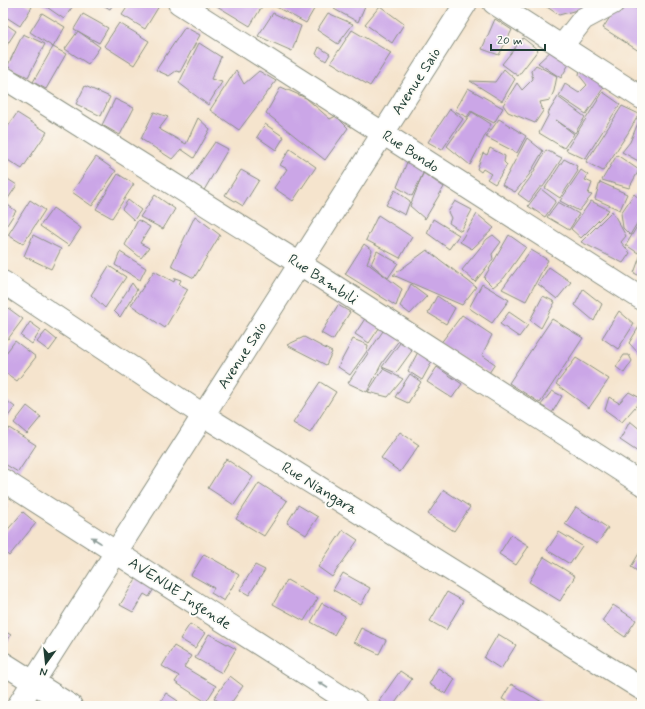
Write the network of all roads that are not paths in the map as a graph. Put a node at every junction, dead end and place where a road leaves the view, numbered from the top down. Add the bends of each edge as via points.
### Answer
1 (179, 3) edge
2 (466, 3) edge
3 (494, 3) edge
4 (613, 3) edge
5 (562, 46) junction
6 (3, 77) edge
7 (642, 98) edge
8 (383, 133) junction
9 (300, 264) junction
10 (3, 282) edge
11 (642, 299) edge
12 (203, 415) junction
13 (3, 480) edge
14 (642, 484) edge
15 (116, 552) junction
16 (3, 663) edge
17 (33, 682) junction
18 (642, 688) edge
19 (18, 706) edge
20 (71, 706) edge
21 (356, 706) edge

1 - 8 street, Rue Bondo
2 - 8 street, Avenue Saio
3 - 5 street
4 - 5 street via 584,19
5 - 7 street
6 - 9 street, Rue Bambili
8 - 9 street, Avenue Saio
8 - 11 street, Rue Bondo
9 - 12 street, Avenue Saio
9 - 14 street, Rue Bambili
10 - 12 street, Rue Niangara
12 - 15 street, Avenue Saio
12 - 18 street, Rue Niangara
15 -> 13 street, AVENUE Ingende
15 - 17 street, Avenue Saio
21 -> 15 street, AVENUE Ingende
16 - 17 street
17 - 19 street, Avenue Saio
17 - 20 street

